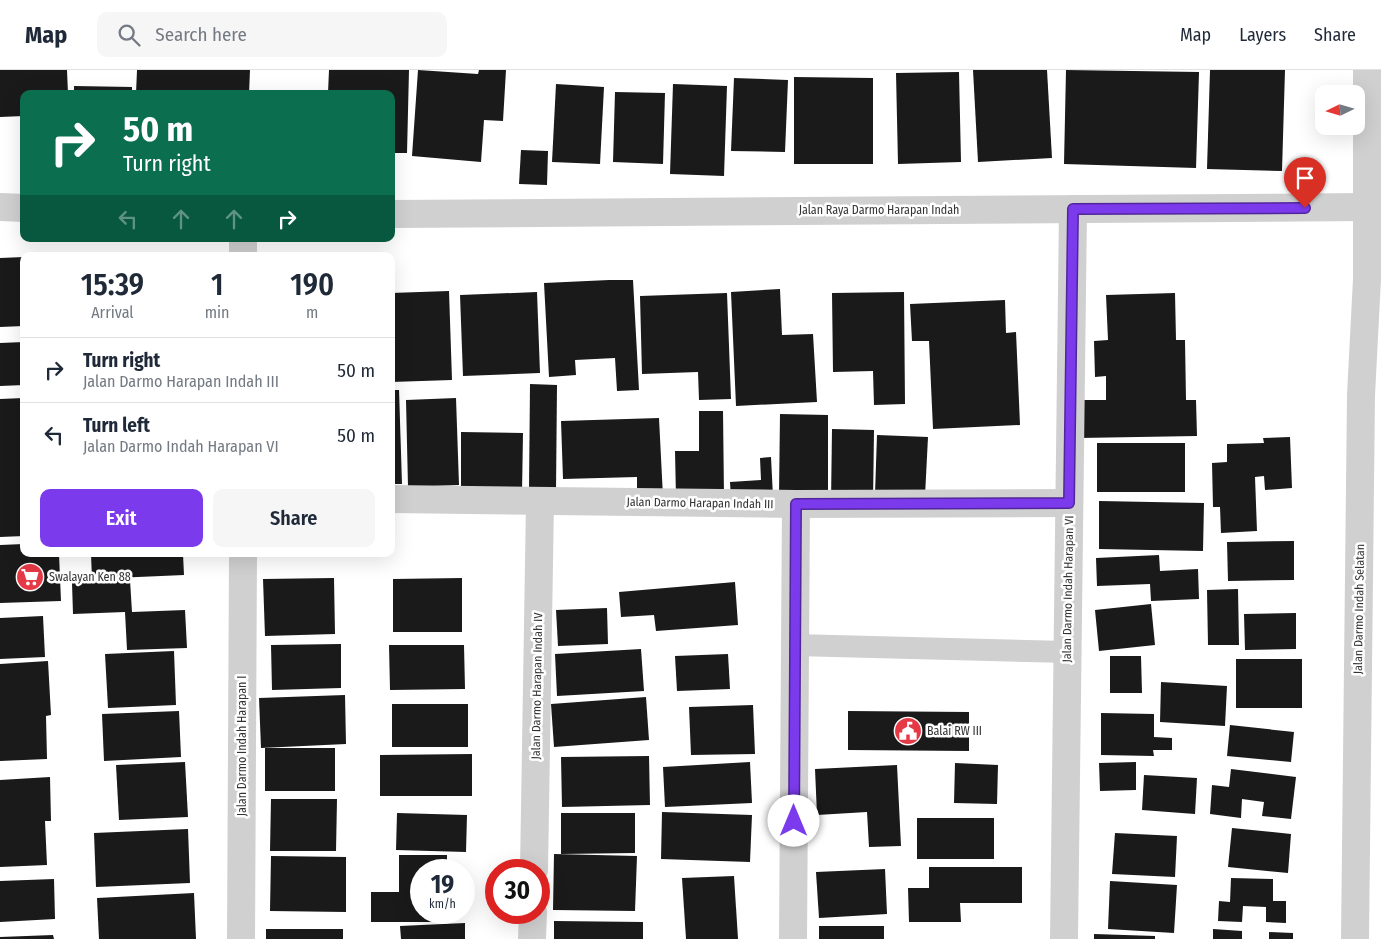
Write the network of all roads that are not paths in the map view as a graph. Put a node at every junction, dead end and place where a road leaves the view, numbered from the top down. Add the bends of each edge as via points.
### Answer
1 (1368, 70) edge
2 (0, 207) edge
3 (1367, 207) junction
4 (20, 208) edge
5 (1073, 209) junction
6 (395, 214) edge
7 (1374, 288) edge
8 (395, 500) edge
9 (540, 502) junction
10 (1069, 503) junction
11 (796, 504) junction
12 (243, 557) edge
13 (795, 645) junction
14 (1068, 652) junction
15 (534, 859) edge
16 (533, 924) edge
17 (241, 939) edge
18 (532, 939) edge
19 (794, 939) edge
20 (1064, 939) edge
21 (1356, 939) edge

1 - 3 street, Jalan Darmo Indah Selatan
2 - 4 street
3 - 5 street, Jalan Raya Darmo Harapan Indah
3 - 7 street, Jalan Darmo Indah Selatan
5 - 6 street, Jalan Raya Darmo Harapan Indah
5 - 10 street, Jalan Darmo Indah Harapan VI
7 - 21 street, Jalan Darmo Indah Selatan via 1361,395
8 - 9 street, Jalan Darmo Harapan Indah III
9 - 11 street, Jalan Darmo Harapan Indah III
9 - 15 street, Jalan Darmo Harapan Indah IV
10 - 11 street, Jalan Darmo Harapan Indah III
10 - 14 street, Jalan Darmo Indah Harapan VI
11 - 13 street
12 - 17 street, Jalan Darmo Indah Harapan I
13 - 14 lane
13 - 19 street
14 - 20 street, Jalan Darmo Indah Harapan VI
16 - 18 street

